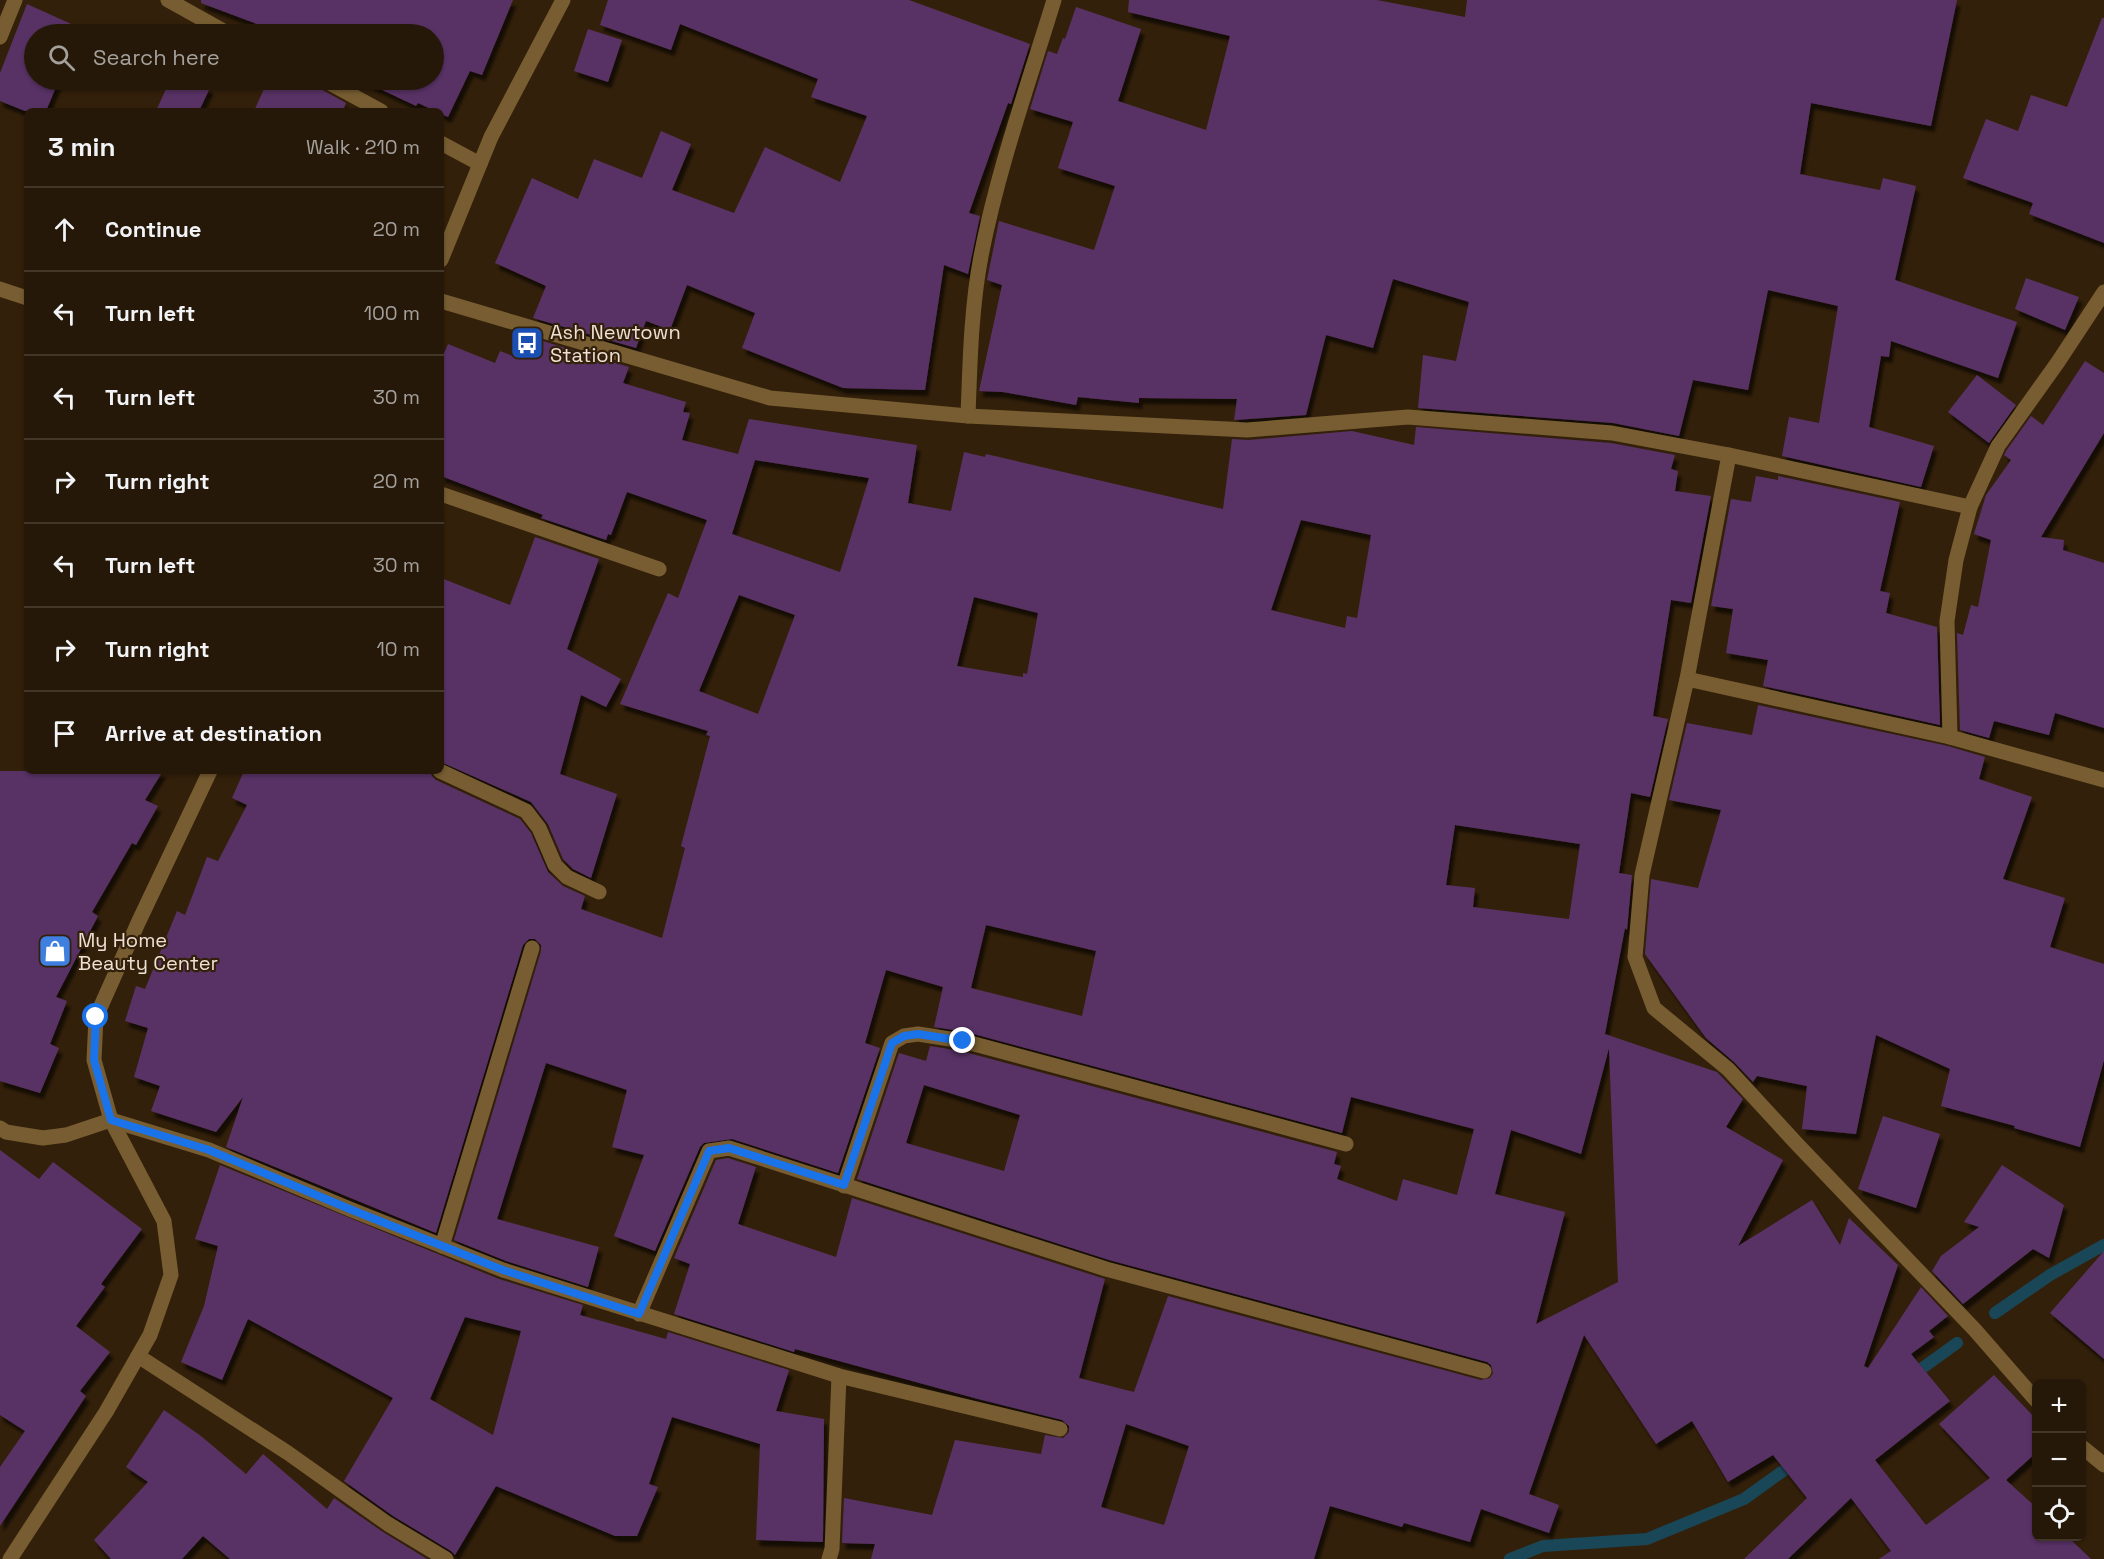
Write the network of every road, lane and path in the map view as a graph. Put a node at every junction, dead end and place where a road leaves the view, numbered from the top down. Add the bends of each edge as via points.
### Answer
1 (15, 0) edge
2 (168, 0) edge
3 (563, 0) edge
4 (1054, 0) edge
5 (211, 24) edge
6 (0, 36) edge
7 (342, 90) edge
8 (375, 108) edge
9 (444, 145) edge
10 (480, 164) junction
11 (444, 253) edge
12 (0, 289) edge
13 (2104, 292) edge
14 (24, 297) edge
15 (444, 303) edge
16 (968, 416) junction
17 (1730, 455) junction
18 (444, 495) edge
19 (1970, 507) junction
20 (659, 569) dead end
21 (1687, 679) junction
22 (1950, 737) junction
23 (444, 773) edge
24 (209, 774) edge
25 (2104, 780) edge
26 (599, 892) dead end
27 (532, 948) dead end
28 (111, 1120) junction
29 (0, 1128) edge
30 (1346, 1144) dead end
31 (844, 1185) junction
32 (442, 1246) junction
33 (639, 1314) junction
34 (138, 1356) junction
35 (1484, 1371) dead end
36 (839, 1377) junction
37 (2032, 1394) edge
38 (1060, 1429) dead end
39 (2086, 1450) edge
40 (2104, 1465) edge
41 (10, 1559) edge
42 (446, 1559) edge
43 (830, 1559) edge

1 - 6 street
2 - 5 street
3 - 10 street
4 - 16 street via 999,175 981,257 972,326
7 - 8 street
9 - 10 street
10 - 11 street
12 - 14 street
13 - 19 street via 1998,446
15 - 16 street via 770,398
16 - 17 street via 1247,430 1408,417 1612,433
17 - 19 street
17 - 21 street
18 - 20 street
19 - 22 street via 1956,560 1947,621
21 - 22 street
21 - 37 street via 1642,874 1635,957 1654,1008 1728,1069
22 - 25 street
23 - 26 street via 526,811 539,828 555,865 567,877
24 - 28 street via 96,1017 94,1060
27 - 32 street
28 - 29 street via 43,1138
28 - 32 street via 209,1150
28 - 34 street via 164,1221 171,1275 150,1335
30 - 31 street via 963,1041 918,1034 892,1043
31 - 33 street via 729,1148 709,1151
31 - 35 street via 1106,1269
32 - 33 street
33 - 36 street
34 - 41 street
34 - 42 street
36 - 38 street
36 - 43 street
39 - 40 street

